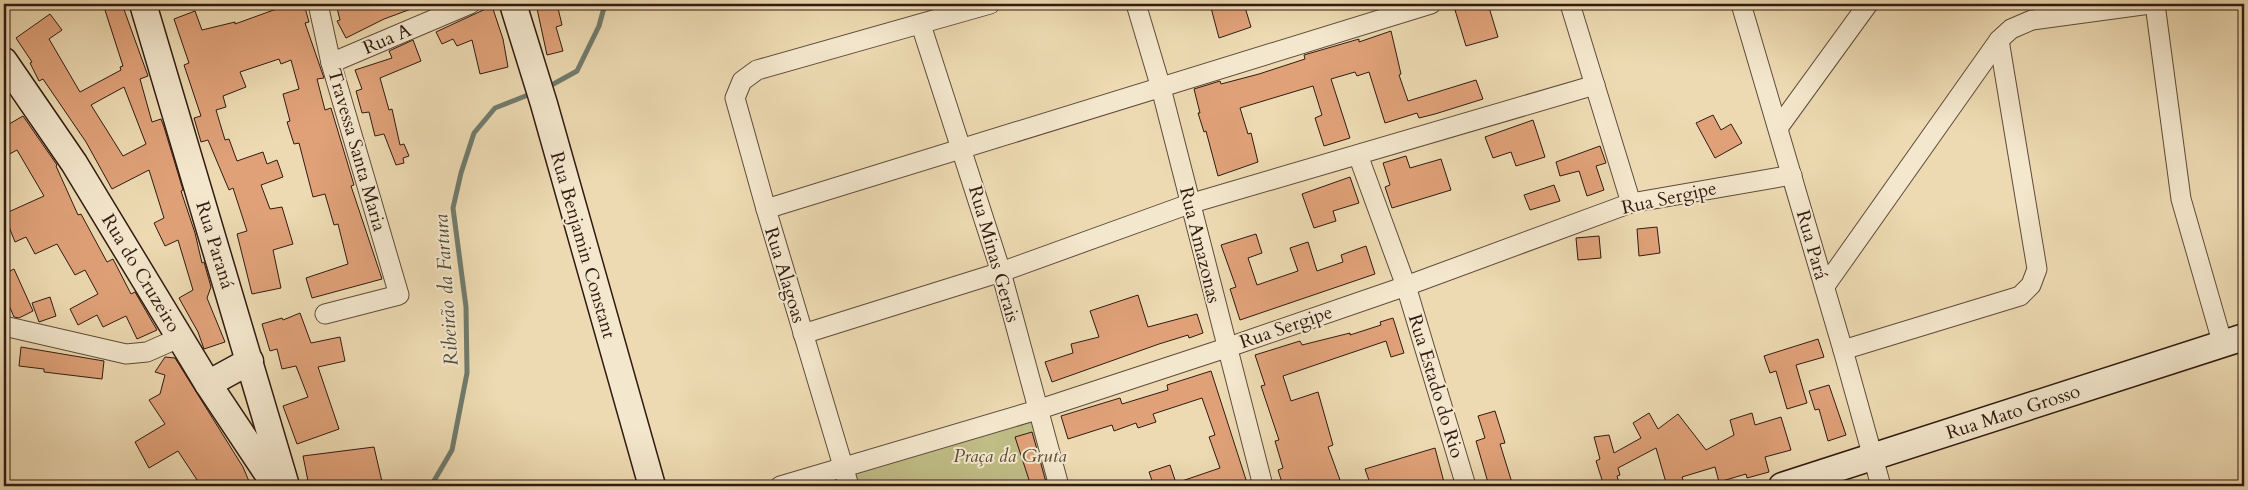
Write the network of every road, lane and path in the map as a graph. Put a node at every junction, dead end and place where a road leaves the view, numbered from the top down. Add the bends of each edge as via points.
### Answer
1 (143, 4) edge
2 (318, 4) edge
3 (470, 4) edge
4 (513, 4) edge
5 (990, 4) edge
6 (1136, 4) edge
7 (1431, 4) edge
8 (1570, 4) edge
9 (1741, 4) edge
10 (1868, 4) edge
11 (2150, 4) edge
12 (2156, 4) edge
13 (921, 25) junction
14 (1999, 40) junction
15 (4, 61) edge
16 (331, 63) junction
17 (1595, 86) junction
18 (1161, 88) junction
19 (1778, 128) junction
20 (963, 149) junction
21 (1358, 155) junction
22 (1792, 175) junction
23 (1631, 203) junction
24 (1189, 204) junction
25 (766, 209) junction
26 (1001, 272) junction
27 (1406, 286) junction
28 (1825, 286) junction
29 (326, 314) dead end
30 (4, 326) edge
31 (803, 334) junction
32 (181, 337) junction
33 (2234, 341) edge
34 (1226, 348) junction
35 (1843, 350) junction
36 (250, 361) junction
37 (208, 384) junction
38 (1037, 410) junction
39 (1872, 458) junction
40 (844, 467) junction
41 (276, 486) edge
42 (286, 486) edge
43 (652, 486) edge
44 (780, 486) edge
45 (849, 486) edge
46 (1059, 486) edge
47 (1263, 486) edge
48 (1466, 486) edge
49 (1782, 486) edge
50 (1881, 486) edge

1 - 36 street, Rua Paraná
2 - 16 street, Travessa Santa Maria
3 - 16 street, Rua A
4 - 43 street, Rua Benjamin Constant
5 - 13 street
6 - 18 street, Rua Amazonas
7 - 18 street
8 - 17 street
9 - 19 street, Rua Pará
10 - 19 street
11 - 14 street via 2032,20 2011,29
12 - 33 street via 2181,199
13 - 20 street, Rua Minas Gerais
13 - 25 street, Rua Alagoas via 757,70 742,81 735,98
14 - 28 street
14 - 35 street via 2037,269 2031,285 2020,296
15 - 32 street, Rua do Cruzeiro via 74,163
16 - 29 street, Travessa Santa Maria via 399,295
17 - 21 street
17 - 23 street
18 - 20 street
18 - 24 street, Rua Amazonas
19 - 22 street, Rua Pará
20 - 25 street
20 - 26 street, Rua Minas Gerais
21 - 24 street
21 - 27 street, Rua Estado do Rio
22 - 23 street, Rua Sergipe
22 - 28 street, Rua Pará
23 - 27 street, Rua Sergipe
24 - 26 street
24 - 34 street, Rua Amazonas
25 - 31 street, Rua Alagoas
26 - 31 street
26 - 38 street, Rua Minas Gerais
27 - 34 street, Rua Sergipe
27 - 48 street, Rua Estado do Rio
28 - 35 street, Rua Pará
30 - 32 street via 126,354 148,352
31 - 40 street, Rua Alagoas
32 - 37 street, Rua do Cruzeiro
33 - 39 street, Rua Mato Grosso
34 - 38 street, Rua Sergipe
34 - 47 street, Rua Amazonas
35 - 39 street, Rua Pará
36 - 37 street
36 - 42 street, Rua Paraná
37 - 41 street, Rua do Cruzeiro
38 - 40 street, Rua Sergipe
38 - 46 street, Rua Minas Gerais
39 - 49 street, Rua Mato Grosso
39 - 50 street, Rua Pará
40 - 44 street, Rua Sergipe
40 - 45 street, Rua Alagoas

